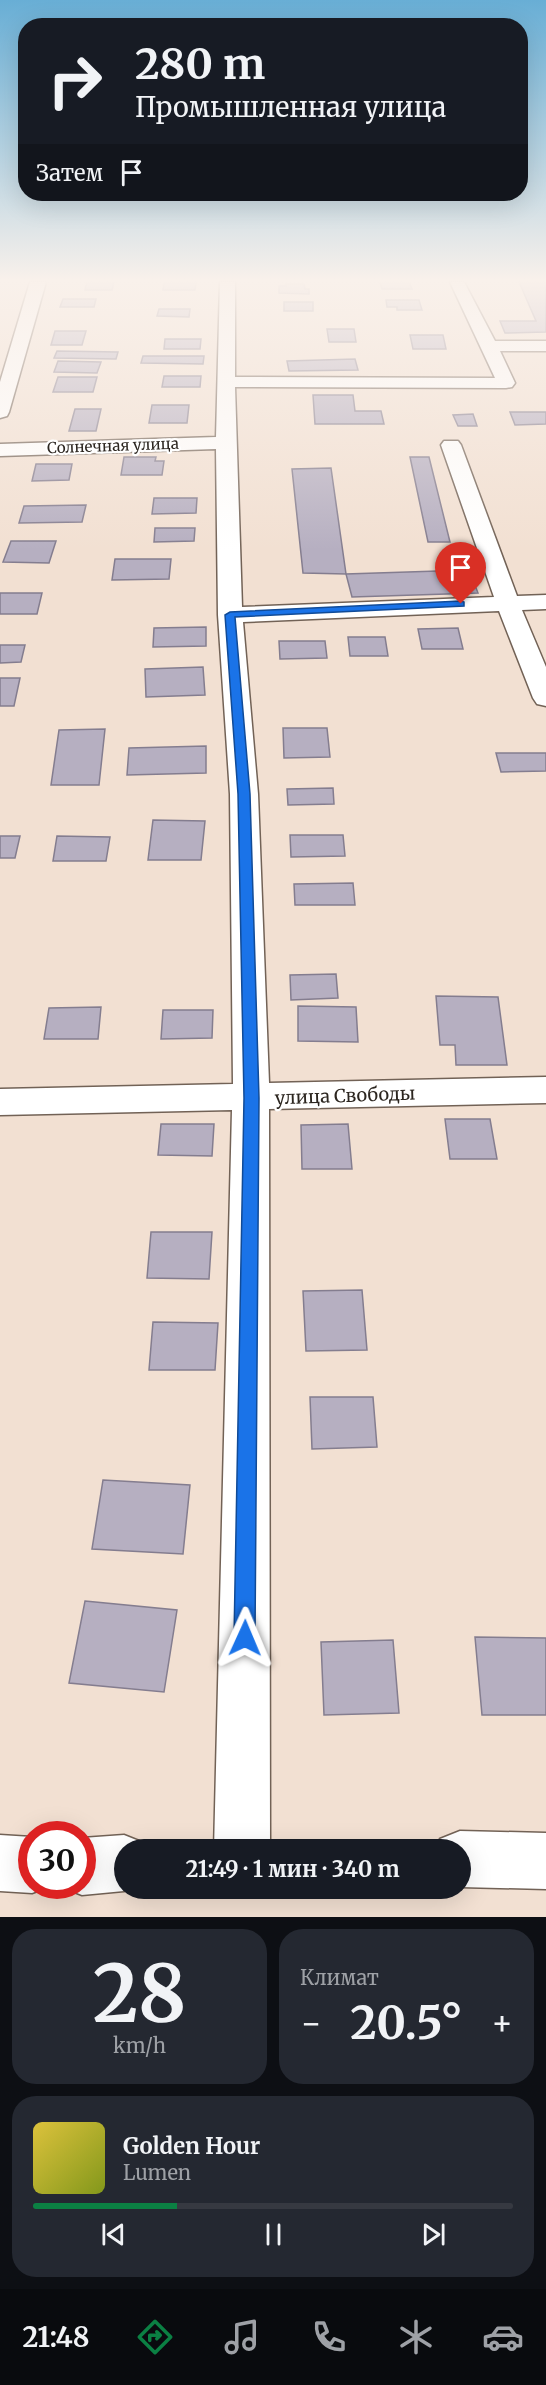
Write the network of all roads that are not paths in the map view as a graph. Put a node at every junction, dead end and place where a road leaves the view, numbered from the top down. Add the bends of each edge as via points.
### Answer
1 (12, 371) edge
2 (227, 371) edge
3 (501, 371) edge
4 (227, 382) junction
5 (0, 412) edge
6 (226, 443) junction
7 (451, 445) dead end
8 (0, 450) edge
9 (507, 602) junction
10 (546, 602) edge
11 (230, 615) junction
12 (546, 698) edge
13 (546, 1090) edge
14 (251, 1098) junction
15 (0, 1102) edge
16 (242, 1839) edge
17 (471, 1859) edge
18 (546, 1861) edge
19 (0, 1863) edge
20 (18, 1864) edge
21 (114, 1864) edge
22 (96, 1866) edge

1 - 5 street
2 - 4 street
3 - 4 street via 506,383
4 - 6 street
6 - 8 street, Солнечная улица
6 - 11 street
7 - 9 street
9 - 10 street
9 - 11 street
9 - 12 street
11 - 14 street via 244,794
13 - 14 street, улица Свободы
14 - 15 street, улица Свободы
14 - 16 street
17 - 18 street
19 - 20 street
21 - 22 street

